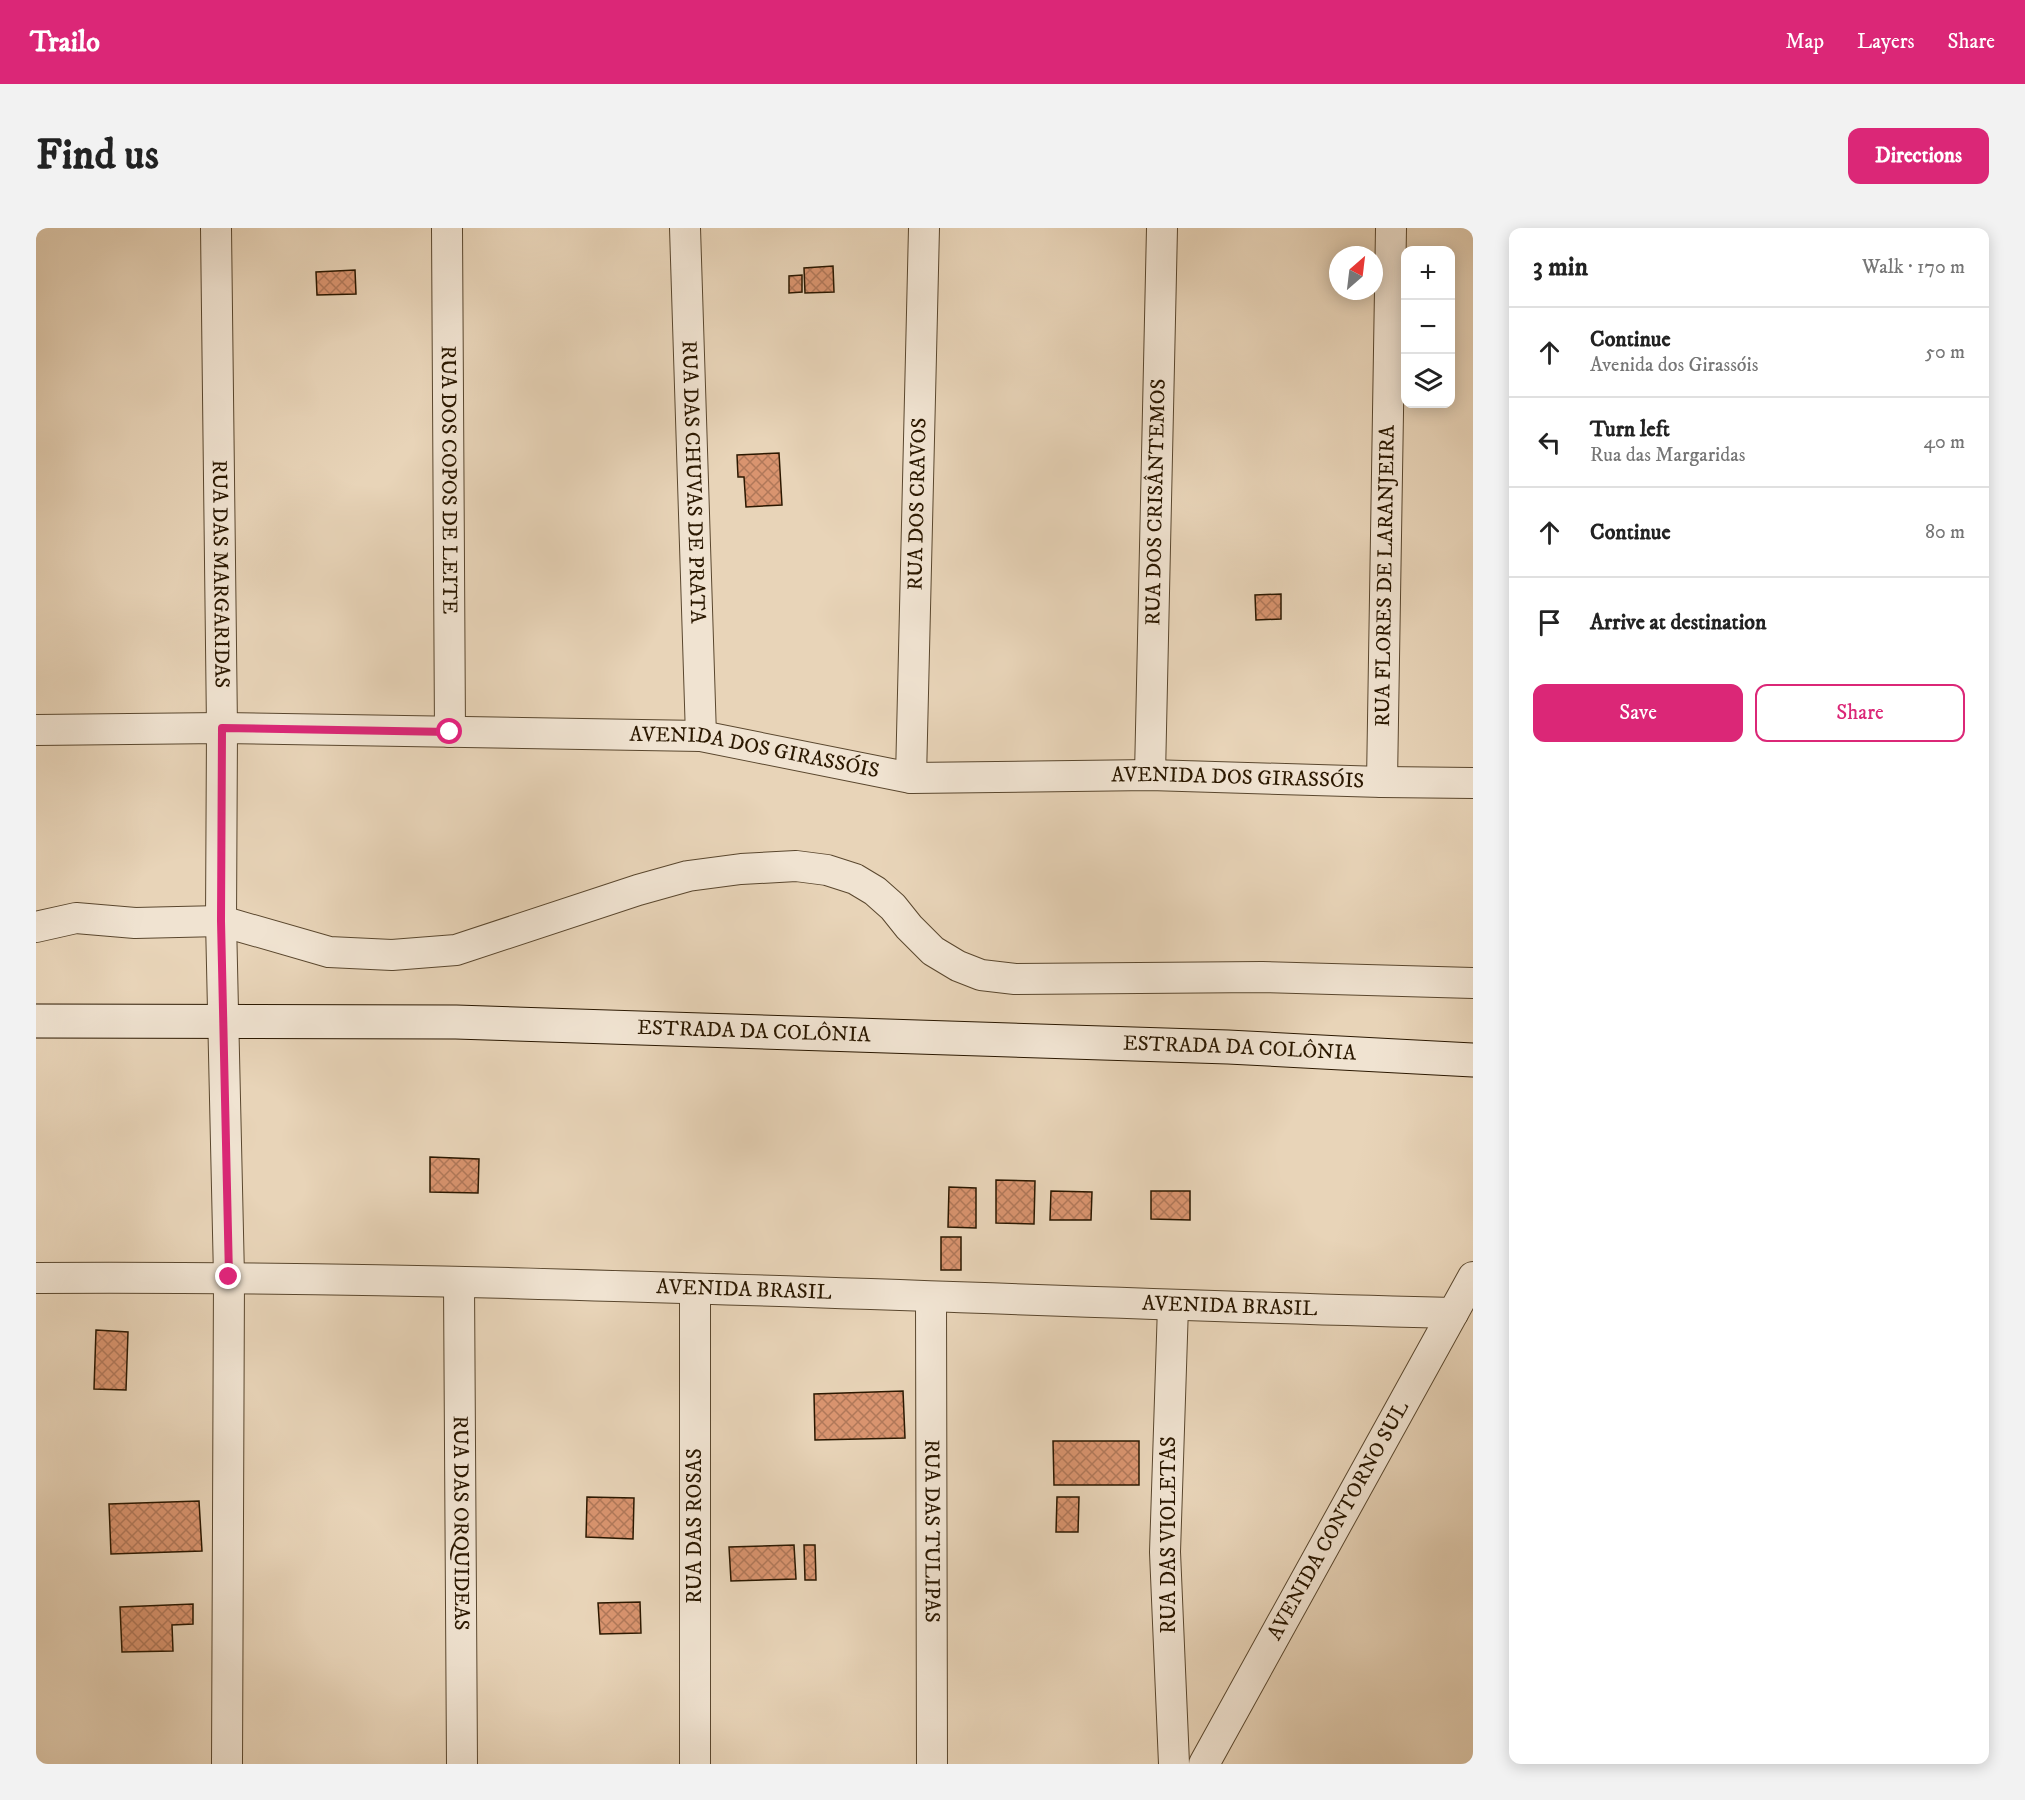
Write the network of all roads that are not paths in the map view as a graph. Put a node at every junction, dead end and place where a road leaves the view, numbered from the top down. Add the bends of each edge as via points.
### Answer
1 (216, 228) edge
2 (447, 228) edge
3 (685, 228) edge
4 (924, 228) edge
5 (1162, 228) edge
6 (1391, 228) edge
7 (222, 728) junction
8 (36, 730) edge
9 (450, 732) junction
10 (701, 736) junction
11 (1150, 775) junction
12 (911, 778) junction
13 (1382, 782) junction
14 (1473, 783) edge
15 (221, 921) junction
16 (36, 927) edge
17 (1473, 983) edge
18 (36, 1022) edge
19 (224, 1023) junction
20 (1473, 1060) edge
21 (229, 1277) junction
22 (1473, 1277) edge
23 (36, 1278) edge
24 (459, 1283) junction
25 (695, 1288) junction
26 (930, 1297) junction
27 (1173, 1306) junction
28 (1453, 1313) junction
29 (226, 1764) edge
30 (462, 1764) edge
31 (695, 1764) edge
32 (932, 1764) edge
33 (1174, 1764) edge
34 (1204, 1764) edge

1 - 7 street, RUA DAS MARGARIDAS
2 - 9 street, RUA DOS COPOS DE LEITE
3 - 10 street, RUA DAS CHUVAS DE PRATA
4 - 12 street, RUA DOS CRAVOS
5 - 11 street, RUA DOS CRISÂNTEMOS
6 - 13 street, RUA FLORES DE LARANJEIRA
7 - 8 street, AVENIDA DOS GIRASSÓIS
7 - 9 street, AVENIDA DOS GIRASSÓIS
7 - 15 street, RUA DAS MARGARIDAS
9 - 10 street, AVENIDA DOS GIRASSÓIS
10 - 12 street, AVENIDA DOS GIRASSÓIS
11 - 12 street, AVENIDA DOS GIRASSÓIS
11 - 13 street, AVENIDA DOS GIRASSÓIS
13 - 14 street, AVENIDA DOS GIRASSÓIS
15 - 16 street via 135,923 76,918
15 - 17 street via 329,952 456,950 688,876 796,866 855,879 893,907 933,951 981,975 1015,979 1262,977
15 - 19 street, RUA DAS MARGARIDAS
18 - 19 main road, ESTRADA DA COLÔNIA
19 - 20 main road, ESTRADA DA COLÔNIA via 456,1022 1216,1046
19 - 21 street, RUA DAS MARGARIDAS
21 - 23 street, AVENIDA BRASIL
21 - 24 street, AVENIDA BRASIL
21 - 29 street, RUA DAS MARGARIDAS
22 - 28 street, AVENIDA CONTORNO SUL
24 - 25 street, AVENIDA BRASIL
24 - 30 street, RUA DAS ORQUIDEAS
25 - 26 street, AVENIDA BRASIL
25 - 31 street, RUA DAS ROSAS
26 - 27 street, AVENIDA BRASIL
26 - 32 street, RUA DAS TULIPAS
27 - 28 street, AVENIDA BRASIL
27 - 33 street, RUA DAS VIOLETAS via 1165,1552
28 - 34 street, AVENIDA CONTORNO SUL

